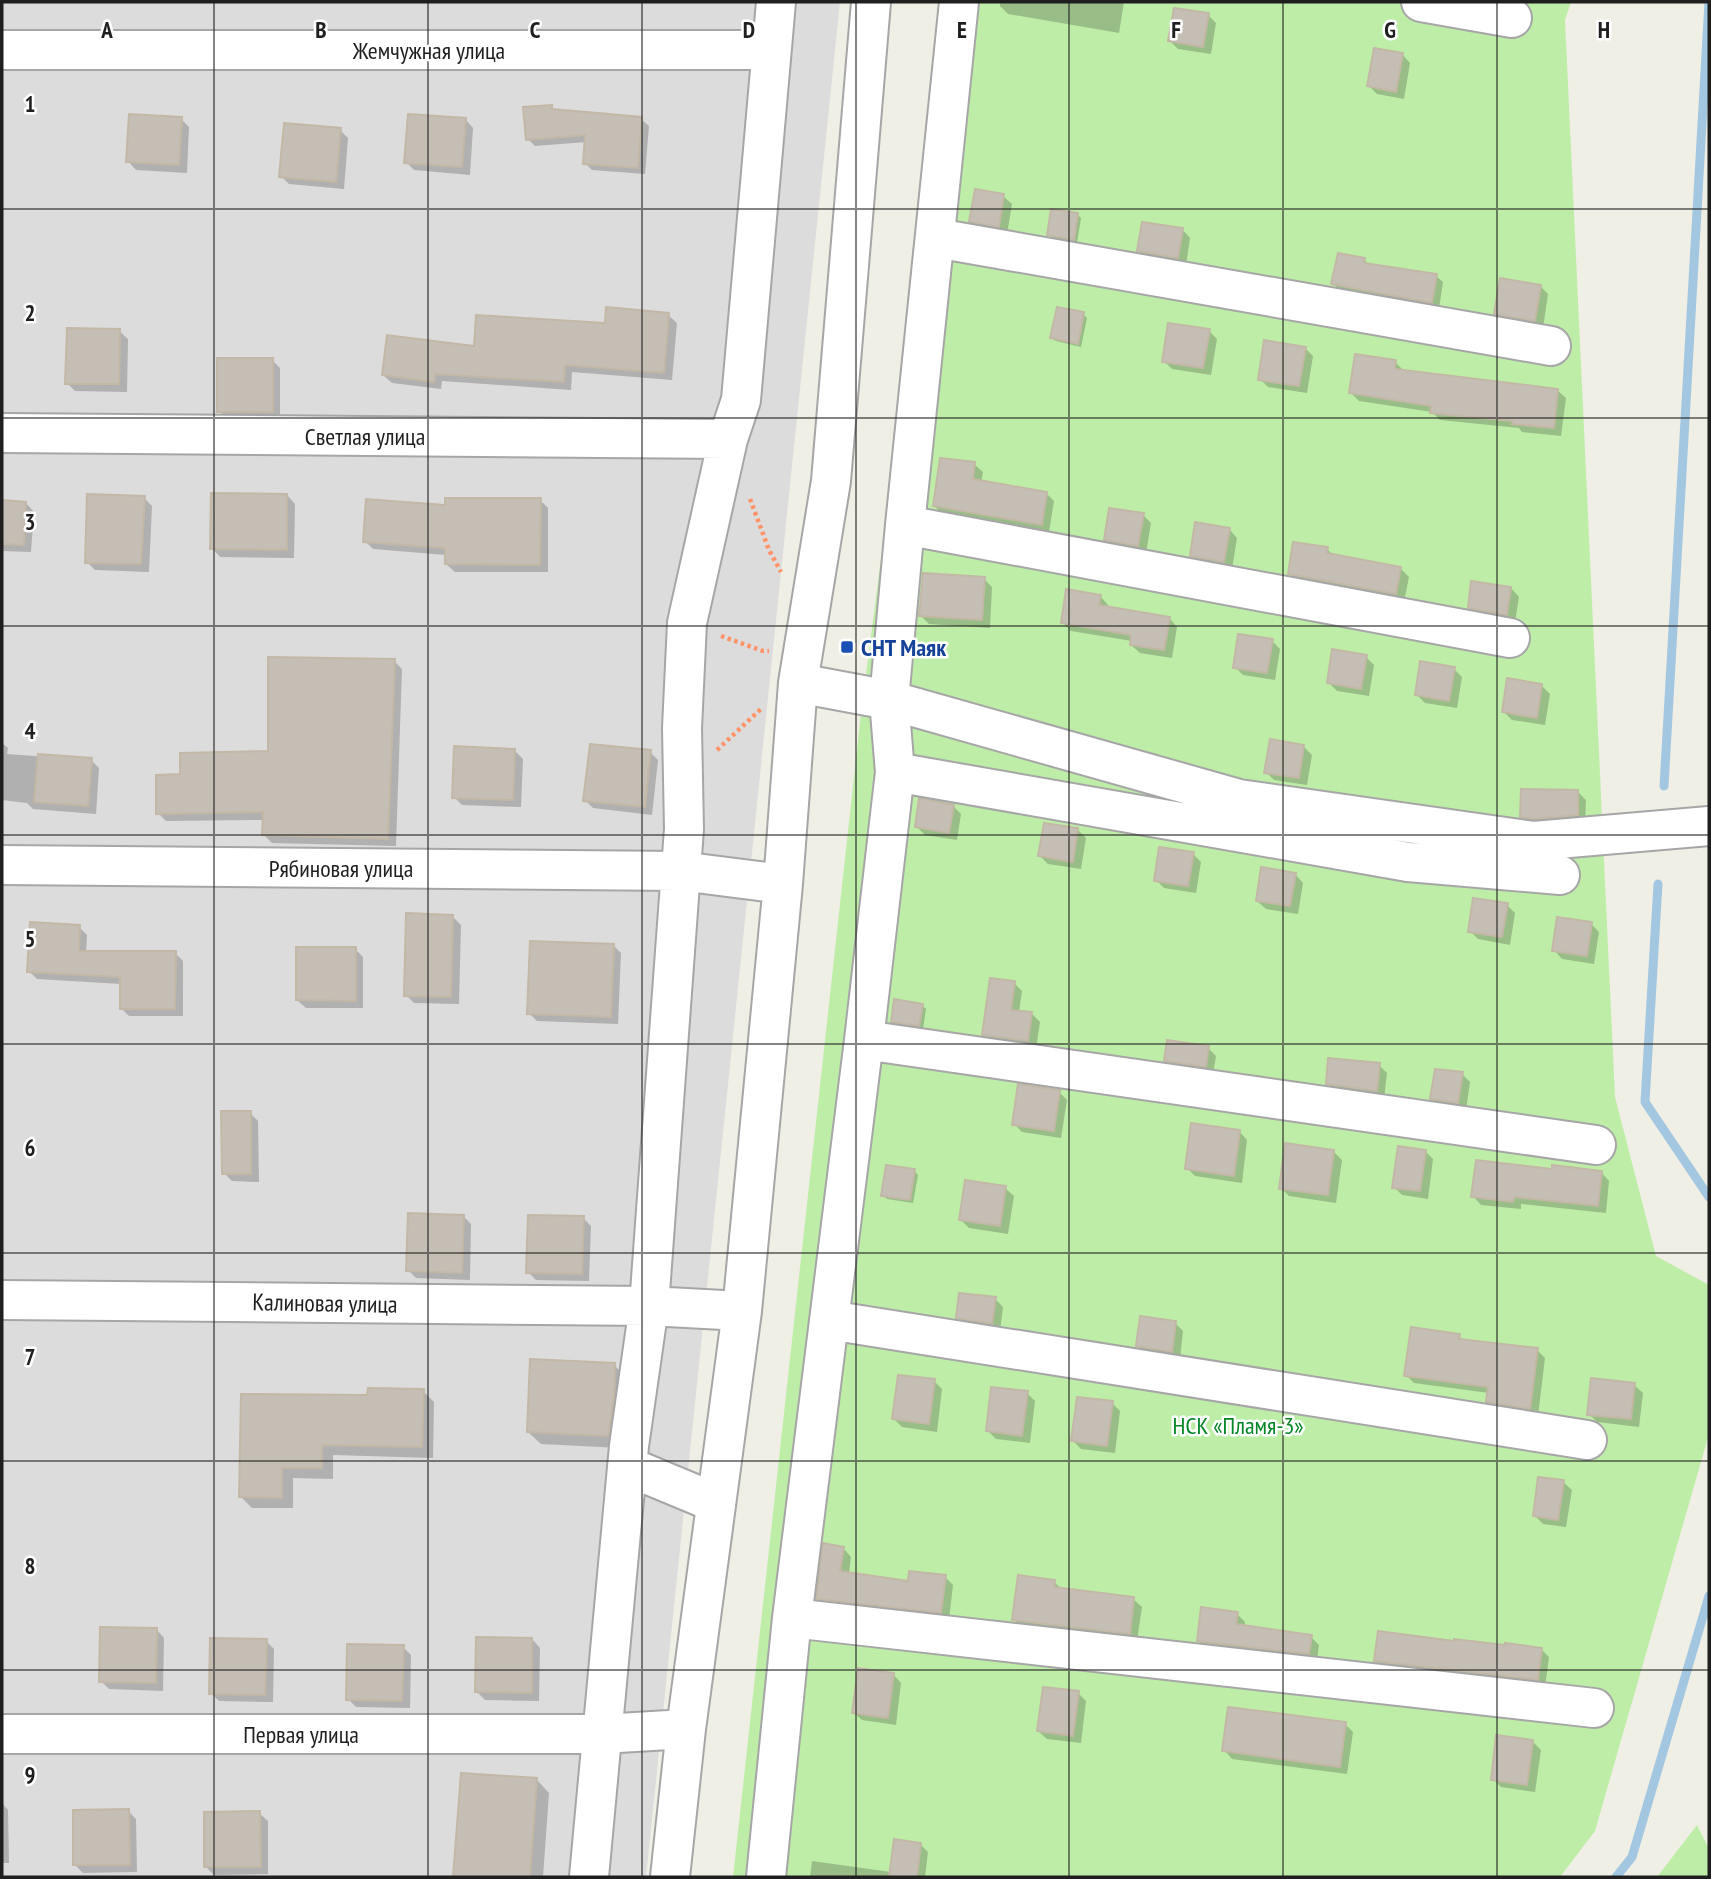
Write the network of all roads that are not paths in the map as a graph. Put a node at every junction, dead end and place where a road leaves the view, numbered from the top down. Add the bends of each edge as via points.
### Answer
1 (776, 2) edge
2 (871, 2) edge
3 (959, 2) edge
4 (1421, 2) edge
5 (1512, 18) dead end
6 (771, 50) junction
7 (2, 51) edge
8 (936, 238) junction
9 (1551, 346) dead end
10 (2, 433) edge
11 (725, 453) junction
12 (905, 525) junction
13 (1510, 638) dead end
14 (798, 683) junction
15 (889, 700) junction
16 (895, 772) junction
17 (1709, 826) edge
18 (2, 865) edge
19 (680, 871) junction
20 (1560, 876) dead end
21 (783, 884) junction
22 (864, 1040) junction
23 (1596, 1144) dead end
24 (2, 1300) edge
25 (649, 1306) junction
26 (742, 1311) junction
27 (829, 1320) junction
28 (1587, 1440) dead end
29 (627, 1466) junction
30 (716, 1503) junction
31 (792, 1618) junction
32 (1594, 1708) dead end
33 (686, 1729) junction
34 (2, 1734) edge
35 (601, 1734) junction
36 (589, 1877) edge
37 (670, 1877) edge
38 (766, 1877) edge

1 - 6 street
2 - 14 street via 831,481
3 - 8 street
4 - 5 street
6 - 7 street, Жемчужная улица
6 - 11 street via 741,400
8 - 9 street
8 - 12 street
10 - 11 street, Светлая улица
11 - 19 street via 689,613
12 - 13 street
12 - 15 street
14 - 15 street
14 - 21 street
15 - 16 street
15 - 17 street via 1239,799 1534,841
16 - 20 street via 1408,862
16 - 22 street
18 - 19 street, Рябиновая улица
19 - 21 street, Рябиновая улица
19 - 25 street
21 - 26 street
22 - 23 street
22 - 27 street
24 - 25 street, Калиновая улица
25 - 26 street, Калиновая улица
25 - 29 street
26 - 30 street
27 - 28 street
27 - 31 street
29 - 30 street
29 - 35 street
30 - 33 street
31 - 32 street
31 - 38 street
33 - 35 street, Первая улица
33 - 37 street
34 - 35 street, Первая улица
35 - 36 street

